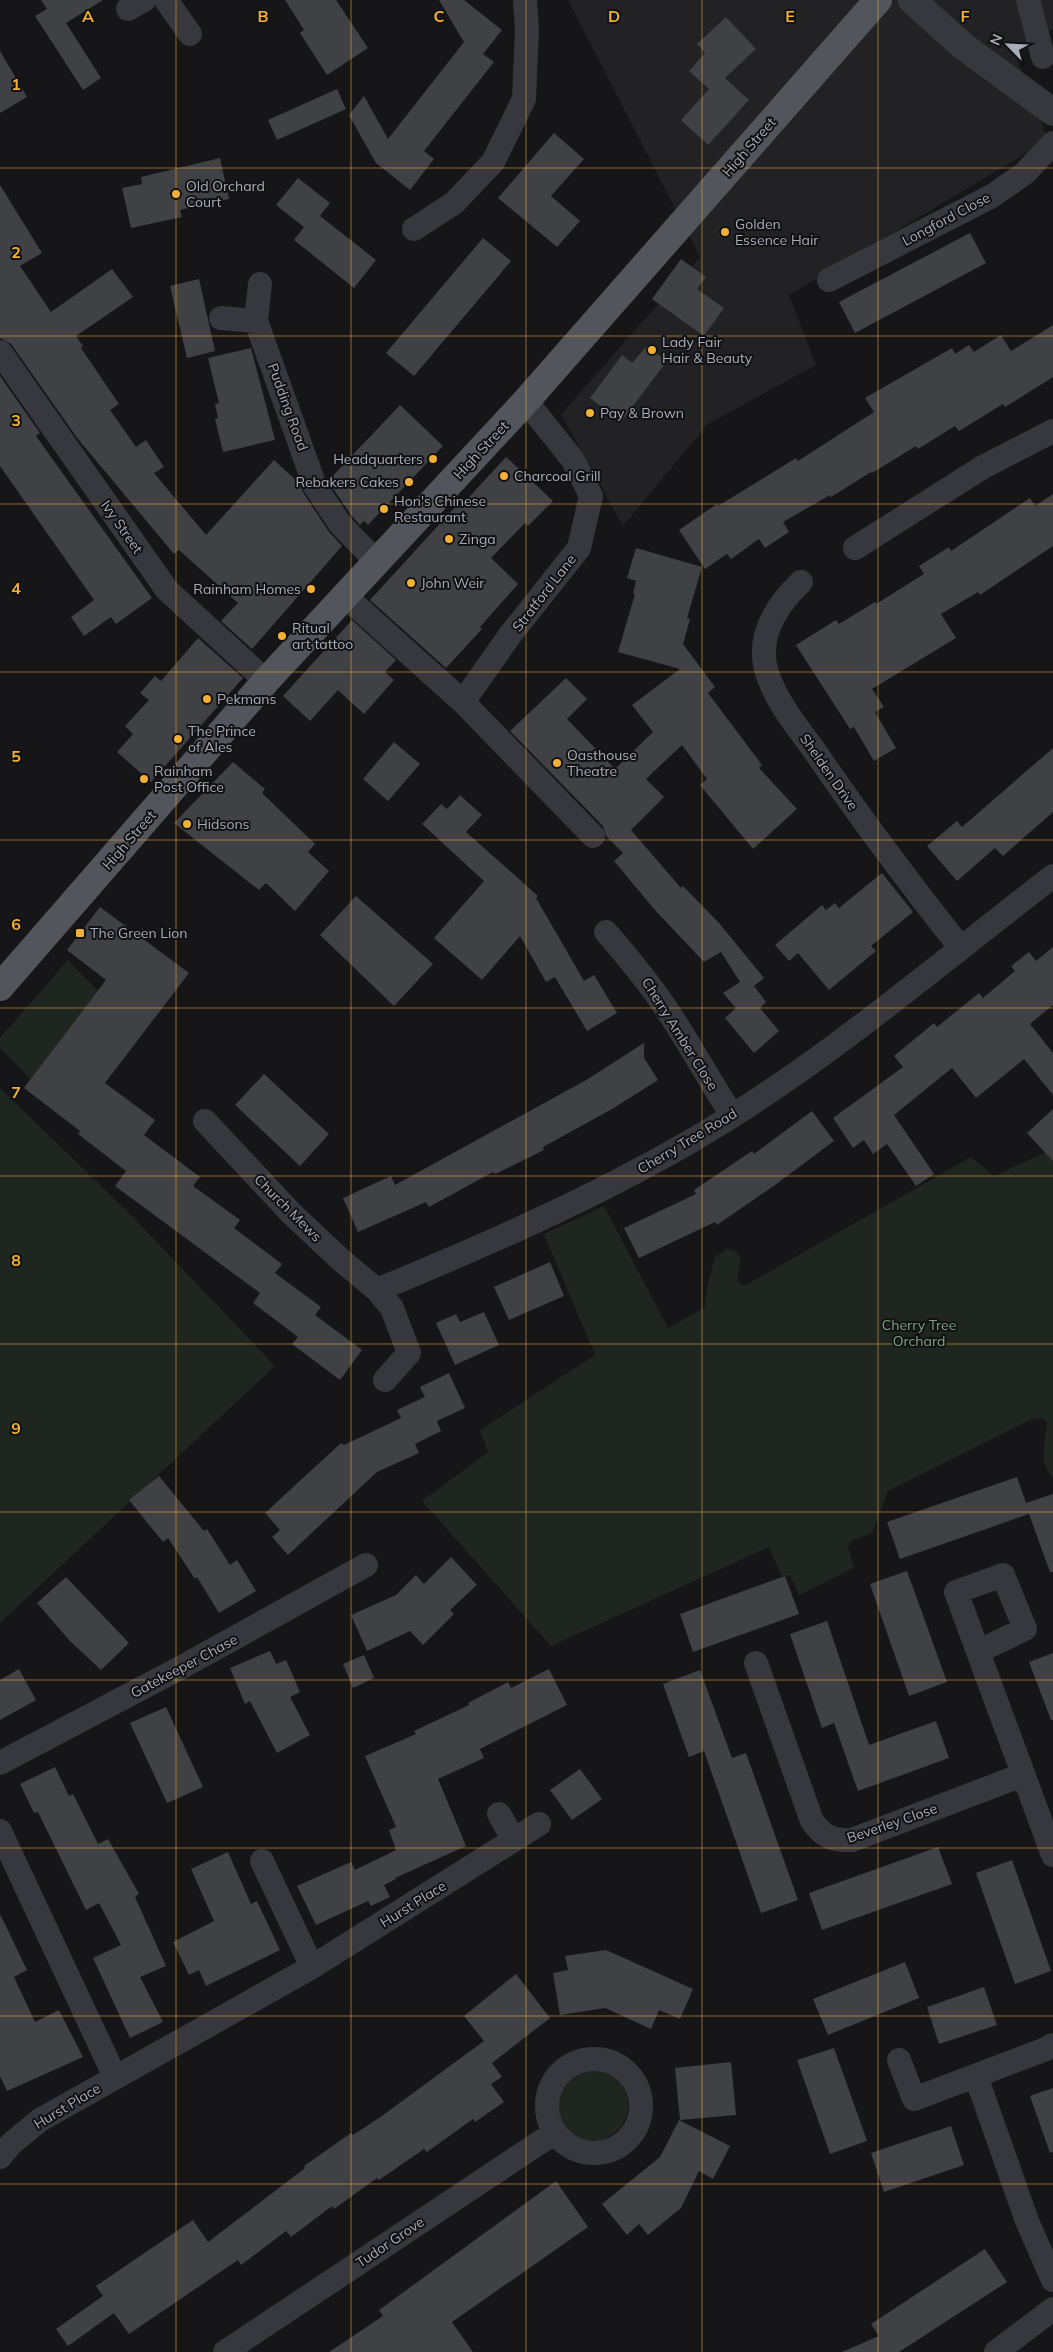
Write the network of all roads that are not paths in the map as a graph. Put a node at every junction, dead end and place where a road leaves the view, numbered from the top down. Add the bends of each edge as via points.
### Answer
1 (166, 0) edge
2 (526, 0) edge
3 (878, 0) edge
4 (912, 0) edge
5 (1028, 0) edge
6 (190, 34) dead end
7 (1043, 57) dead end
8 (1053, 112) edge
9 (1053, 143) edge
10 (414, 229) dead end
11 (828, 280) dead end
12 (260, 284) dead end
13 (221, 318) dead end
14 (256, 321) junction
15 (0, 352) edge
16 (526, 401) junction
17 (1053, 431) edge
18 (855, 548) dead end
19 (377, 562) junction
20 (801, 582) dead end
21 (345, 596) junction
22 (266, 681) junction
23 (463, 702) junction
24 (593, 836) dead end
25 (1053, 876) edge
26 (606, 932) dead end
27 (960, 947) junction
28 (0, 986) edge
29 (732, 1115) junction
30 (205, 1122) dead end
31 (376, 1290) junction
32 (385, 1380) dead end
33 (366, 1565) dead end
34 (979, 1650) dead end
35 (756, 1663) dead end
36 (0, 1763) edge
37 (1022, 1775) junction
38 (499, 1814) dead end
39 (540, 1824) dead end
40 (0, 1831) edge
41 (514, 1840) junction
42 (1053, 1855) edge
43 (262, 1861) dead end
44 (312, 1967) junction
45 (1053, 2045) edge
46 (898, 2060) dead end
47 (976, 2076) junction
48 (115, 2077) junction
49 (554, 2133) dead end
50 (0, 2157) edge
51 (1053, 2280) edge
52 (1053, 2309) edge
53 (225, 2352) edge
54 (996, 2352) edge

1 - 6 street
2 - 10 street via 524,99 493,162 454,203
3 - 16 main road, High Street
4 - 8 street via 963,46
5 - 7 street
9 - 11 street, Longford Close via 1025,173 992,196
12 - 14 street, Pudding Road
13 - 14 street
14 - 19 street, Pudding Road via 316,486 340,524
15 - 22 street, Ivy Street via 167,590
16 - 19 main road, High Street
16 - 23 street, Stratford Lane via 573,460 591,496 579,548 510,635
17 - 18 street via 983,467
19 - 21 main road, High Street
20 - 27 street, Shelden Drive via 778,607 764,643 765,664 772,684 787,712 845,795
21 - 22 main road, High Street
21 - 23 street
22 - 28 main road, High Street
23 - 24 street
25 - 27 street, Cherry Tree Road
26 - 29 street, Cherry Amber Close via 664,1004
27 - 29 street, Cherry Tree Road via 838,1043
29 - 31 street, Cherry Tree Road via 594,1193
30 - 31 street, Church Mews via 291,1213
31 - 32 street via 392,1308 409,1353
33 - 36 street, Gatekeeper Chase
34 - 37 street
35 - 37 street, Beverley Close via 812,1821 820,1833 830,1839 852,1840
37 - 42 street
38 - 41 street
39 - 41 street, Hurst Place
40 - 48 street, Hurst Place
41 - 44 street, Hurst Place
43 - 44 street
44 - 48 street, Hurst Place
45 - 47 street
46 - 47 street via 914,2099
47 - 51 street via 1027,2221
48 - 50 street, Hurst Place via 40,2120
49 - 53 street, Tudor Grove
52 - 54 street

